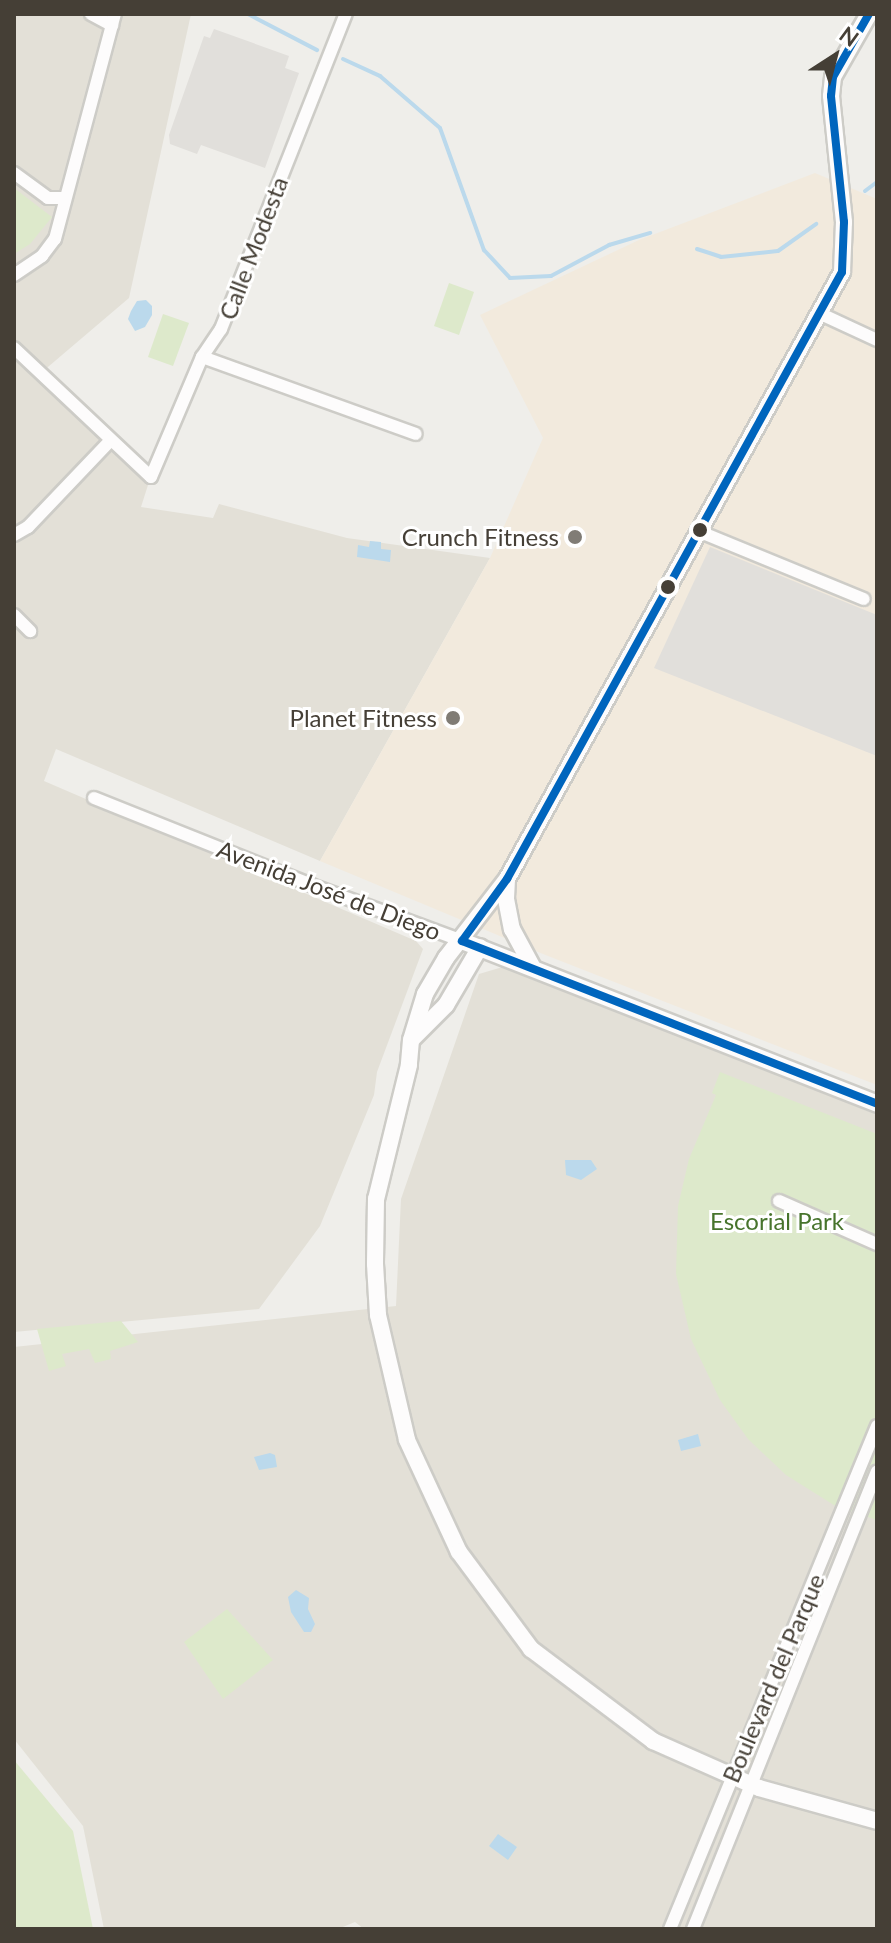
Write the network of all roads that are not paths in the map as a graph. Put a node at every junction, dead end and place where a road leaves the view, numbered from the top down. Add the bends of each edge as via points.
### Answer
1 (91, 14) edge
2 (346, 14) edge
3 (867, 15) edge
4 (113, 20) edge
5 (14, 173) edge
6 (65, 198) junction
7 (14, 275) edge
8 (821, 314) junction
9 (877, 340) edge
10 (14, 348) edge
11 (202, 357) junction
12 (416, 434) dead end
13 (110, 441) junction
14 (698, 531) junction
15 (14, 535) edge
16 (864, 599) dead end
17 (14, 615) edge
18 (30, 631) dead end
19 (94, 798) dead end
20 (507, 879) junction
21 (462, 941) junction
22 (480, 947) junction
23 (533, 967) junction
24 (411, 1040) junction
25 (877, 1104) edge
26 (779, 1201) dead end
27 (877, 1244) edge
28 (877, 1426) edge
29 (877, 1472) edge
30 (732, 1777) junction
31 (750, 1784) junction
32 (877, 1821) edge
33 (670, 1929) edge
34 (693, 1929) edge

1 - 4 street
2 - 11 street, Calle Modesta via 221,329
3 - 8 street via 833,77 844,222 842,272
4 - 6 street
5 - 6 street via 48,198
6 - 7 street via 55,239 42,256
8 - 9 street
8 - 14 street
10 - 13 street
11 - 12 street
11 - 13 street, Calle Modesta via 151,477
13 - 15 street via 28,527
14 - 16 street
14 - 20 street
17 - 18 street
19 - 21 street, Avenida José de Diego
20 - 21 street
20 - 23 street via 512,929
21 - 22 street, Avenida José de Diego
21 - 24 street via 425,994
22 - 23 street, Avenida José de Diego
22 - 24 street via 446,1005
23 - 25 street, Avenida José de Diego
24 - 30 street via 376,1199 375,1264 389,1368 407,1440 432,1499 459,1552 531,1649 629,1726
26 - 27 street
28 - 30 street, Boulevard del Parque
29 - 31 street, Boulevard del Parque
30 - 31 street
30 - 33 street, Boulevard del Parque
31 - 32 street
31 - 34 street, Boulevard del Parque

